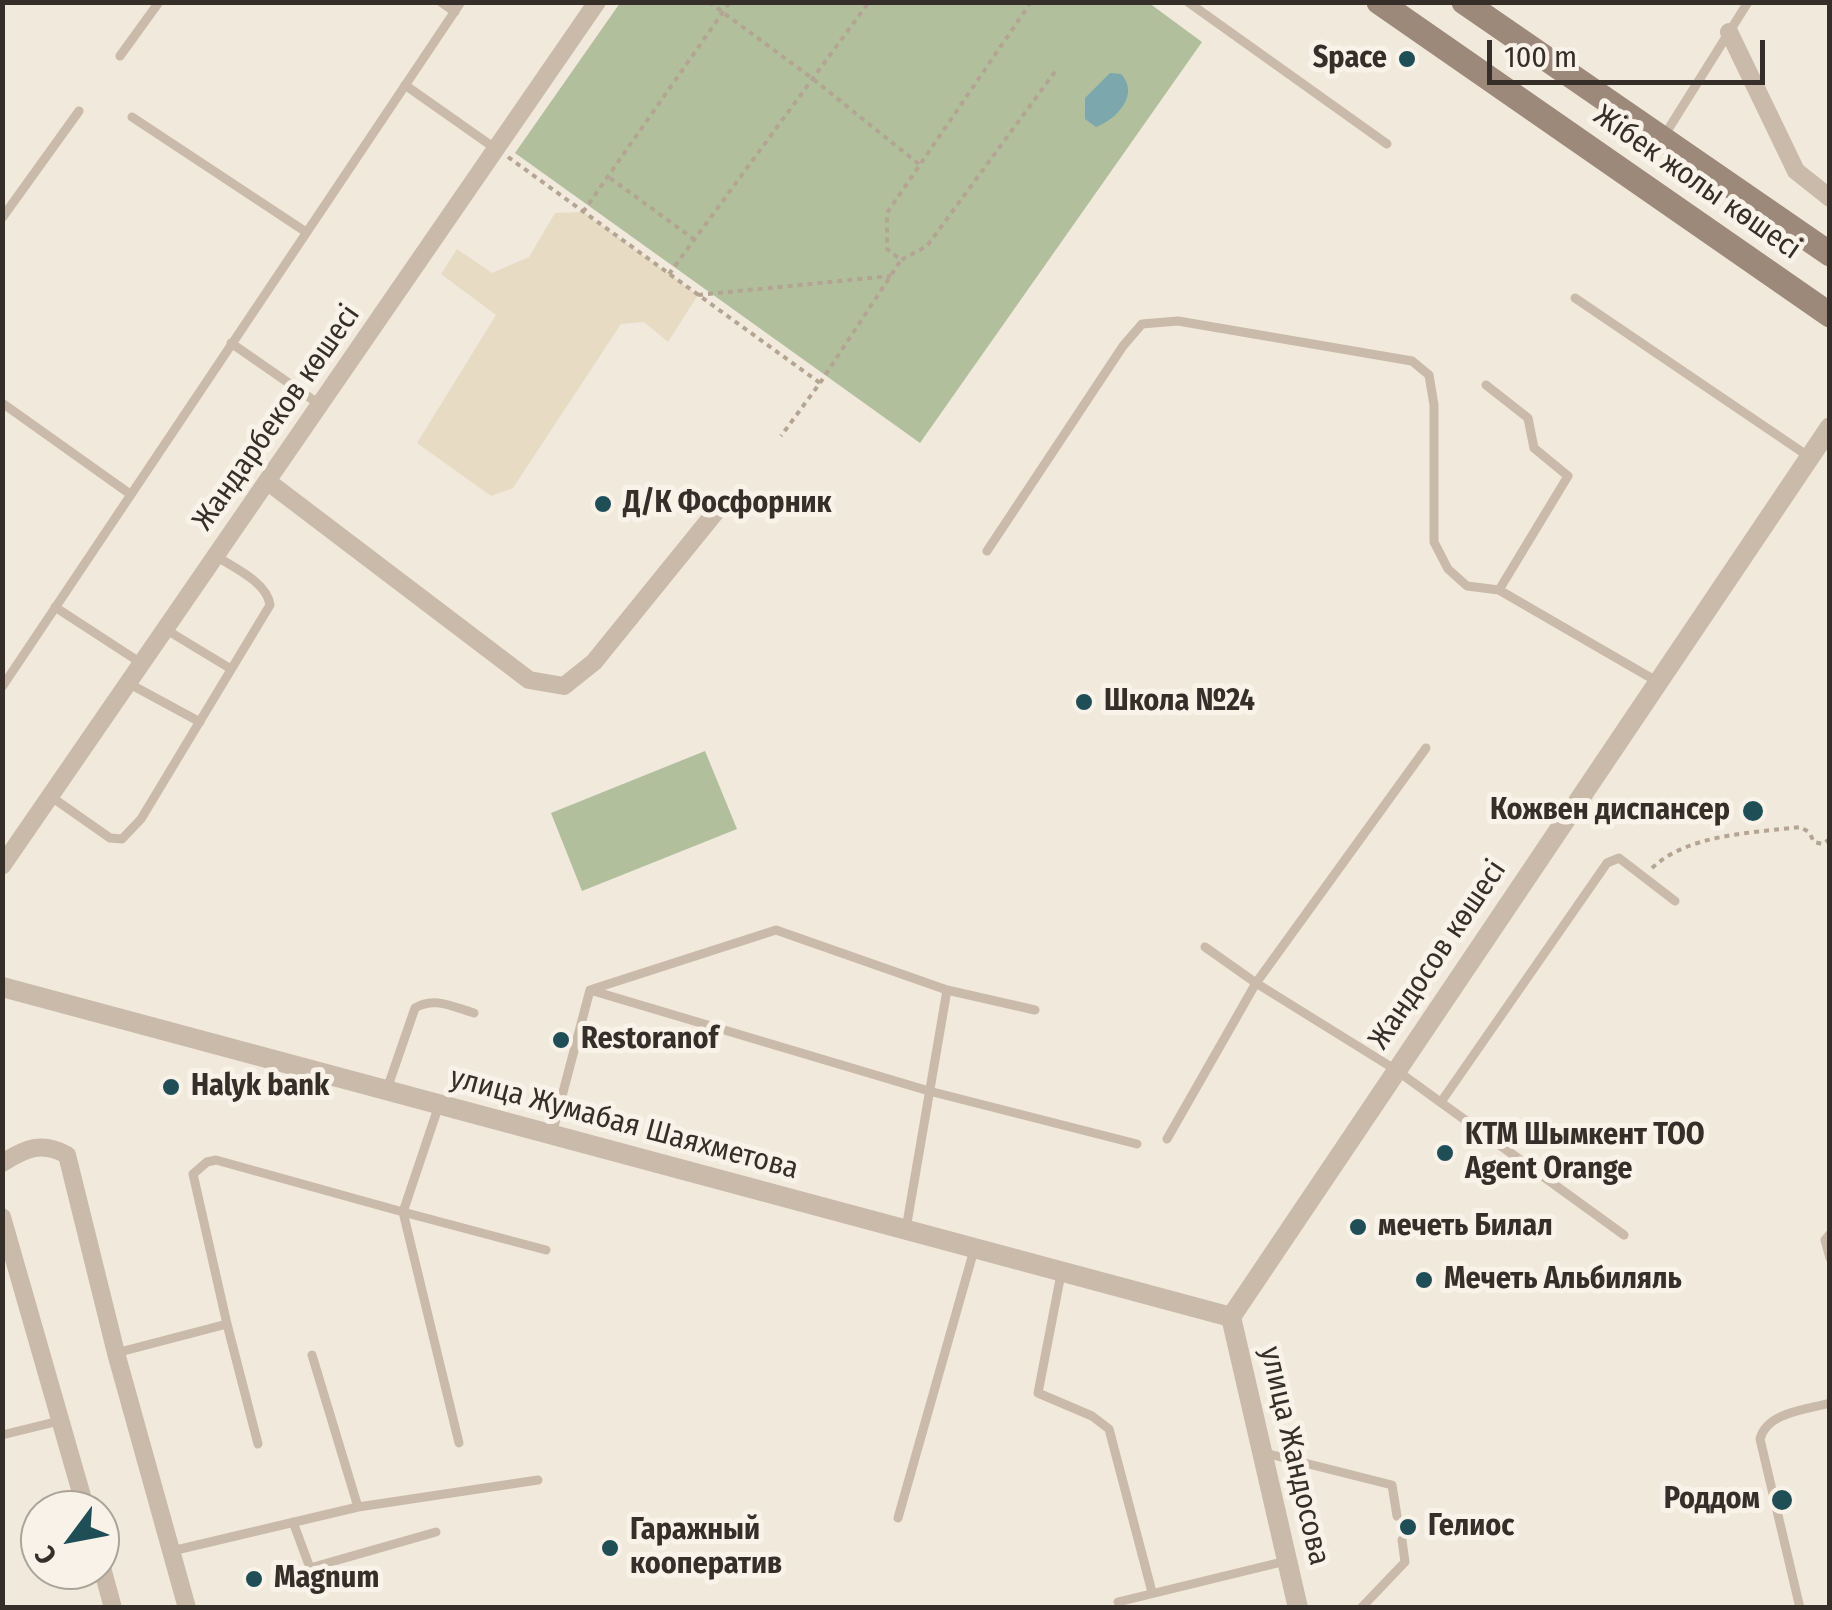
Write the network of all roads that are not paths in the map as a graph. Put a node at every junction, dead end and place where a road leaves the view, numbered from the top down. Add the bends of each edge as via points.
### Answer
1 (158, 2) edge
2 (442, 2) edge
3 (597, 2) edge
4 (1188, 2) edge
5 (1379, 2) edge
6 (1464, 2) edge
7 (1748, 2) edge
8 (458, 7) edge
9 (1729, 32) junction
10 (120, 56) dead end
11 (406, 85) junction
12 (79, 111) dead end
13 (132, 116) dead end
14 (1662, 139) junction
15 (1387, 144) dead end
16 (496, 149) junction
17 (1830, 198) edge
18 (2, 218) edge
19 (306, 232) junction
20 (1830, 254) edge
21 (1575, 298) dead end
22 (1830, 315) edge
23 (231, 343) junction
24 (1486, 384) dead end
25 (2, 403) edge
26 (320, 405) junction
27 (1830, 428) edge
28 (1810, 457) junction
29 (268, 481) junction
30 (130, 494) junction
31 (718, 508) dead end
32 (987, 551) dead end
33 (216, 556) junction
34 (1499, 590) junction
35 (56, 607) junction
36 (166, 629) junction
37 (142, 664) junction
38 (232, 669) junction
39 (1658, 682) junction
40 (128, 683) junction
41 (2, 687) edge
42 (200, 722) junction
43 (1426, 748) dead end
44 (50, 796) junction
45 (2, 866) edge
46 (1676, 901) dead end
47 (1206, 947) dead end
48 (1256, 983) junction
49 (2, 987) edge
50 (590, 990) junction
51 (946, 990) junction
52 (1035, 1010) dead end
53 (474, 1013) dead end
54 (1396, 1070) junction
55 (929, 1090) junction
56 (386, 1091) junction
57 (1441, 1102) junction
58 (438, 1105) junction
59 (552, 1135) junction
60 (1167, 1139) dead end
61 (1137, 1144) dead end
62 (2, 1163) edge
63 (402, 1212) junction
64 (2, 1216) edge
65 (905, 1232) junction
66 (1830, 1234) edge
67 (1624, 1235) dead end
68 (546, 1250) dead end
69 (974, 1250) junction
70 (1830, 1258) edge
71 (1061, 1274) junction
72 (1231, 1317) junction
73 (227, 1324) junction
74 (116, 1353) junction
75 (312, 1355) dead end
76 (1830, 1404) edge
77 (62, 1420) junction
78 (2, 1435) edge
79 (460, 1443) dead end
80 (258, 1444) dead end
81 (1261, 1452) junction
82 (538, 1480) dead end
83 (81, 1490) edge
84 (358, 1508) junction
85 (1397, 1516) dead end
86 (898, 1518) dead end
87 (293, 1522) junction
88 (436, 1532) dead end
89 (1402, 1540) dead end
90 (172, 1551) junction
91 (1286, 1561) junction
92 (1152, 1592) junction
93 (1118, 1602) dead end
94 (187, 1608) edge
95 (1298, 1608) edge
96 (1361, 1608) edge
97 (1800, 1608) edge

1 - 10 lane
2 - 8 lane
3 - 16 street, Жандарбеков көшесі
4 - 15 lane
5 - 22 main road, Жібек жолы көшесі
6 - 14 main road, Жібек жолы көшесі
7 - 9 lane
8 - 11 lane
9 - 14 lane
9 - 17 street via 1796,172
11 - 16 lane
11 - 19 lane
12 - 18 lane
13 - 19 lane
14 - 20 main road, Жібек жолы көшесі
16 - 26 street, Жандарбеков көшесі
19 - 23 lane
21 - 28 lane
23 - 26 lane
23 - 30 lane
24 - 34 lane via 1528,418 1534,448 1568,476
25 - 30 lane
26 - 29 street, Жандарбеков көшесі
27 - 28 street, Жандосов көшесі
28 - 39 street, Жандосов көшесі
29 - 31 street via 529,680 564,686 594,662
29 - 33 street, Жандарбеков көшесі
30 - 35 lane
32 - 34 lane via 1123,346 1142,324 1178,321 1412,361 1429,375 1434,542 1467,586
33 - 36 street, Жандарбеков көшесі
33 - 38 lane via 269,596
34 - 39 lane
35 - 37 lane
35 - 41 lane
36 - 37 street, Жандарбеков көшесі
36 - 38 lane
37 - 40 street, Жандарбеков көшесі
38 - 42 lane
39 - 54 street, Жандосов көшесі
40 - 42 lane
40 - 44 street, Жандарбеков көшесі
42 - 44 lane via 142,819 122,839 110,838
43 - 48 lane
44 - 45 street, Жандарбеков көшесі
46 - 57 lane via 1619,858 1607,862
47 - 48 lane
48 - 54 lane
48 - 60 lane
49 - 56 street, улица Жумабая Шаяхметова
50 - 51 lane via 776,930
50 - 55 lane
50 - 59 lane
51 - 52 lane
51 - 55 lane
53 - 56 lane via 435,1001 415,1008
54 - 57 lane
54 - 72 street, Жандосов көшесі
55 - 61 lane
55 - 65 lane
56 - 58 street, улица Жумабая Шаяхметова
57 - 67 lane
58 - 59 street, улица Жумабая Шаяхметова
58 - 63 lane
59 - 65 street, улица Жумабая Шаяхметова
62 - 74 street via 37,1146 67,1155
63 - 68 lane
63 - 73 lane via 216,1160 199,1167 193,1174
63 - 79 lane
64 - 77 street
65 - 69 street, улица Жумабая Шаяхметова
66 - 70 lane
69 - 71 street, улица Жумабая Шаяхметова
69 - 86 lane
71 - 72 street, улица Жумабая Шаяхметова
71 - 92 lane via 1038,1394 1109,1429
72 - 81 street, улица Жандосова
73 - 74 lane
73 - 80 lane
74 - 90 street
75 - 84 lane
76 - 97 lane via 1772,1420 1760,1439
77 - 78 lane
77 - 83 street
81 - 85 lane via 1392,1485
81 - 91 street, улица Жандосова
82 - 84 lane
84 - 87 lane
87 - 88 lane via 310,1568
87 - 90 lane
89 - 96 lane via 1405,1562
90 - 94 street
91 - 92 lane
91 - 95 street, улица Жандосова
92 - 93 lane

